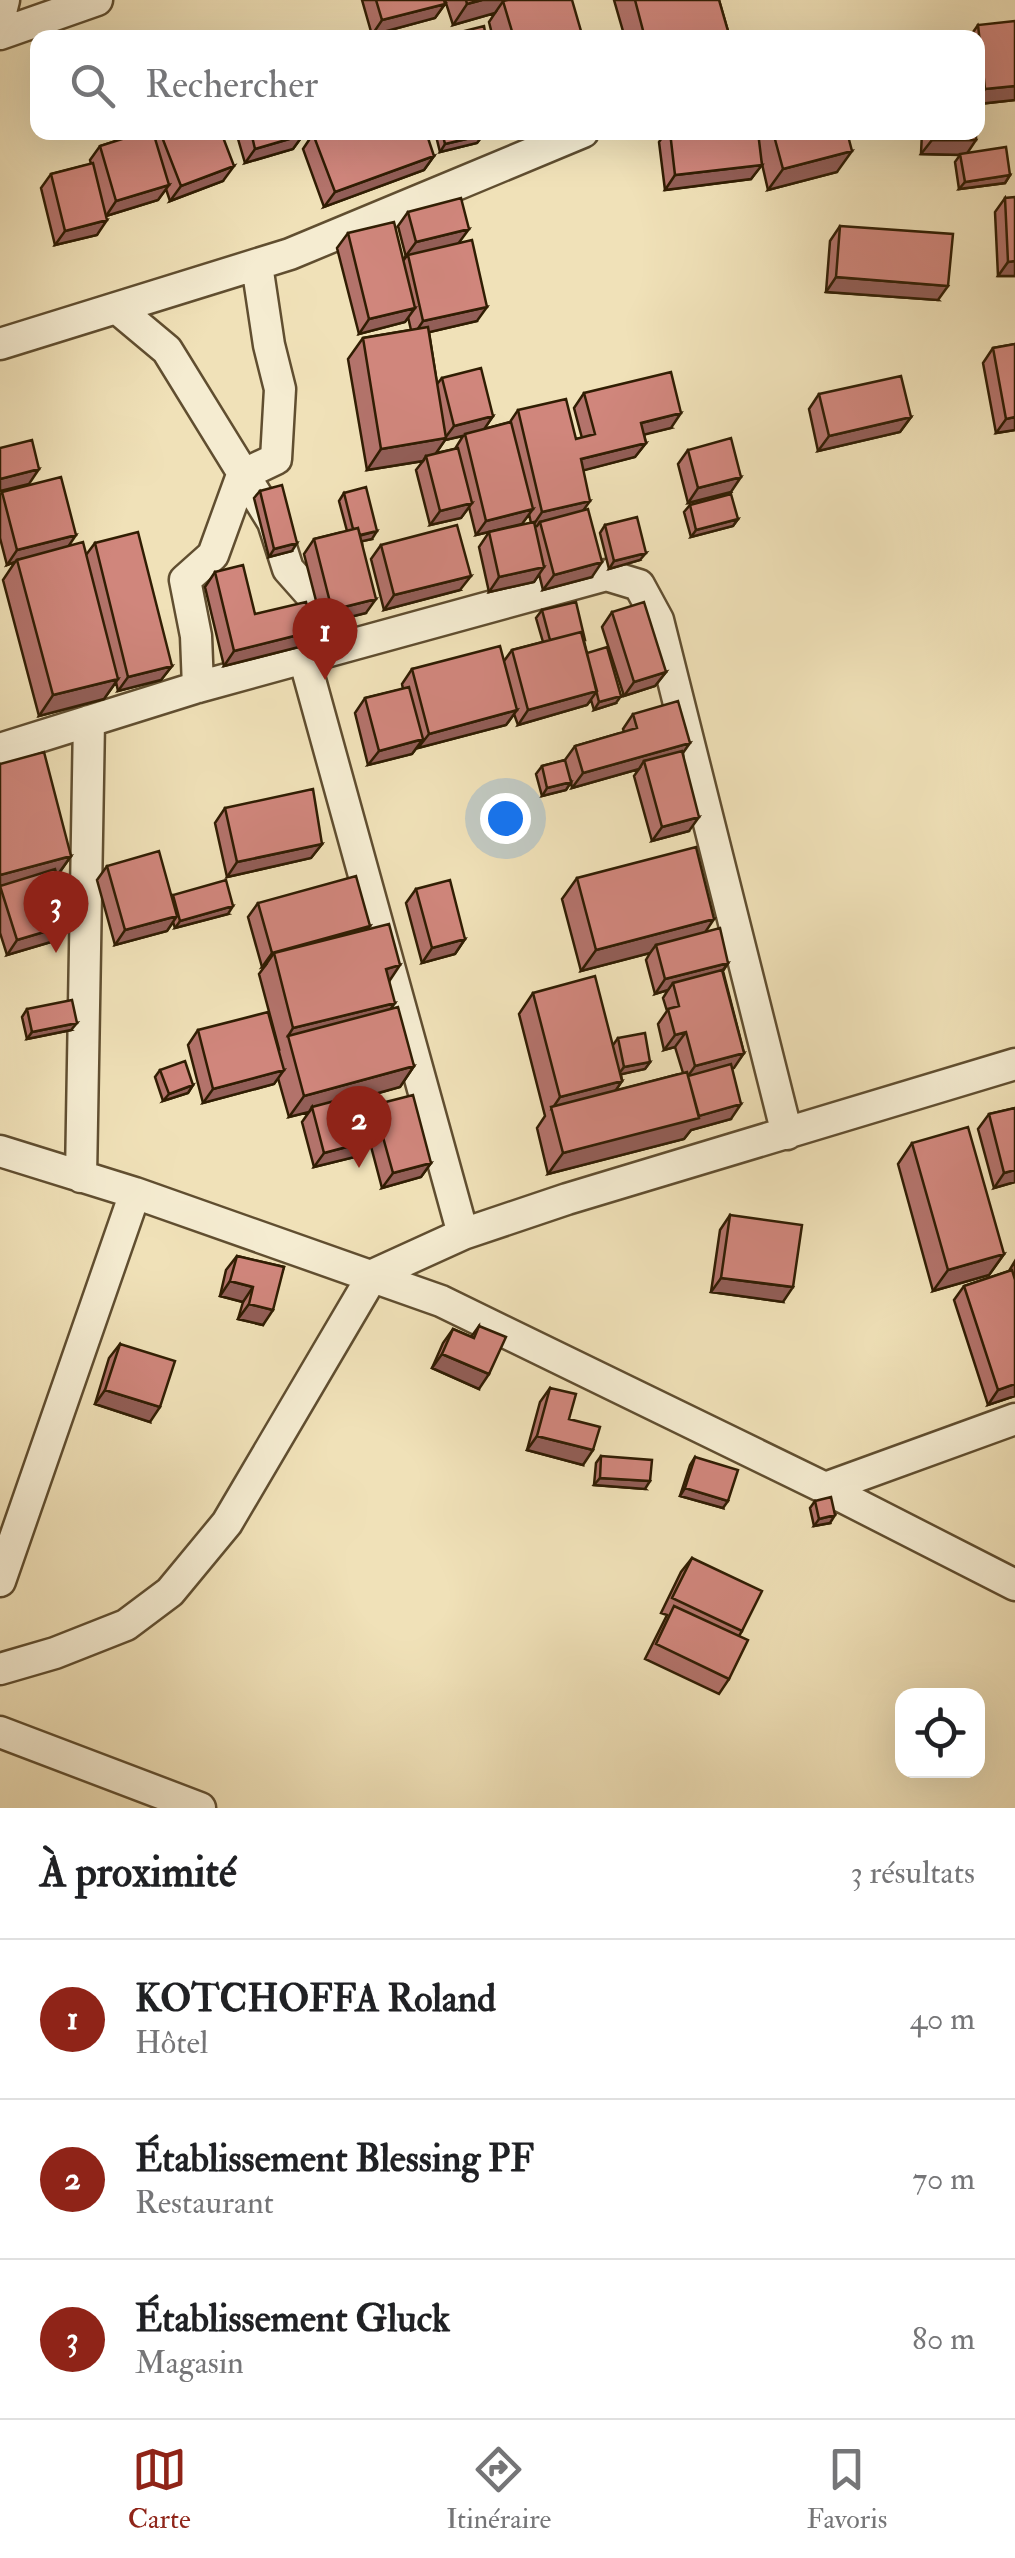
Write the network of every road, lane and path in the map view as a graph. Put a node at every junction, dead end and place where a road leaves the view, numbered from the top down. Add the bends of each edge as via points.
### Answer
1 (4, 0) edge
2 (97, 0) edge
3 (0, 16) edge
4 (0, 34) edge
5 (564, 140) edge
6 (257, 264) junction
7 (118, 309) junction
8 (0, 344) edge
9 (242, 474) junction
10 (304, 658) junction
11 (198, 687) junction
12 (90, 721) junction
13 (0, 749) edge
14 (1015, 1064) edge
15 (787, 1134) junction
16 (0, 1151) edge
17 (81, 1177) junction
18 (135, 1193) junction
19 (463, 1234) junction
20 (373, 1275) junction
21 (1015, 1419) edge
22 (825, 1488) junction
23 (0, 1581) edge
24 (1015, 1585) edge
25 (0, 1669) edge
26 (0, 1732) edge
27 (200, 1808) edge

1 - 3 street
2 - 4 street
5 - 6 street
6 - 7 street
6 - 9 street via 280,389 276,459
7 - 8 street
7 - 9 street via 167,350
9 - 10 street via 273,522 288,569 334,622
9 - 11 street via 213,555 185,580
10 - 11 street
10 - 15 street via 606,576 638,585 658,620
10 - 19 street
11 - 12 street
12 - 13 street
12 - 17 street
14 - 15 street
15 - 19 street
16 - 17 street
17 - 18 street
18 - 20 street
18 - 23 street
19 - 20 street
20 - 22 street via 441,1301
20 - 25 street via 226,1523 170,1592 126,1625
21 - 22 street
22 - 24 street
26 - 27 street

